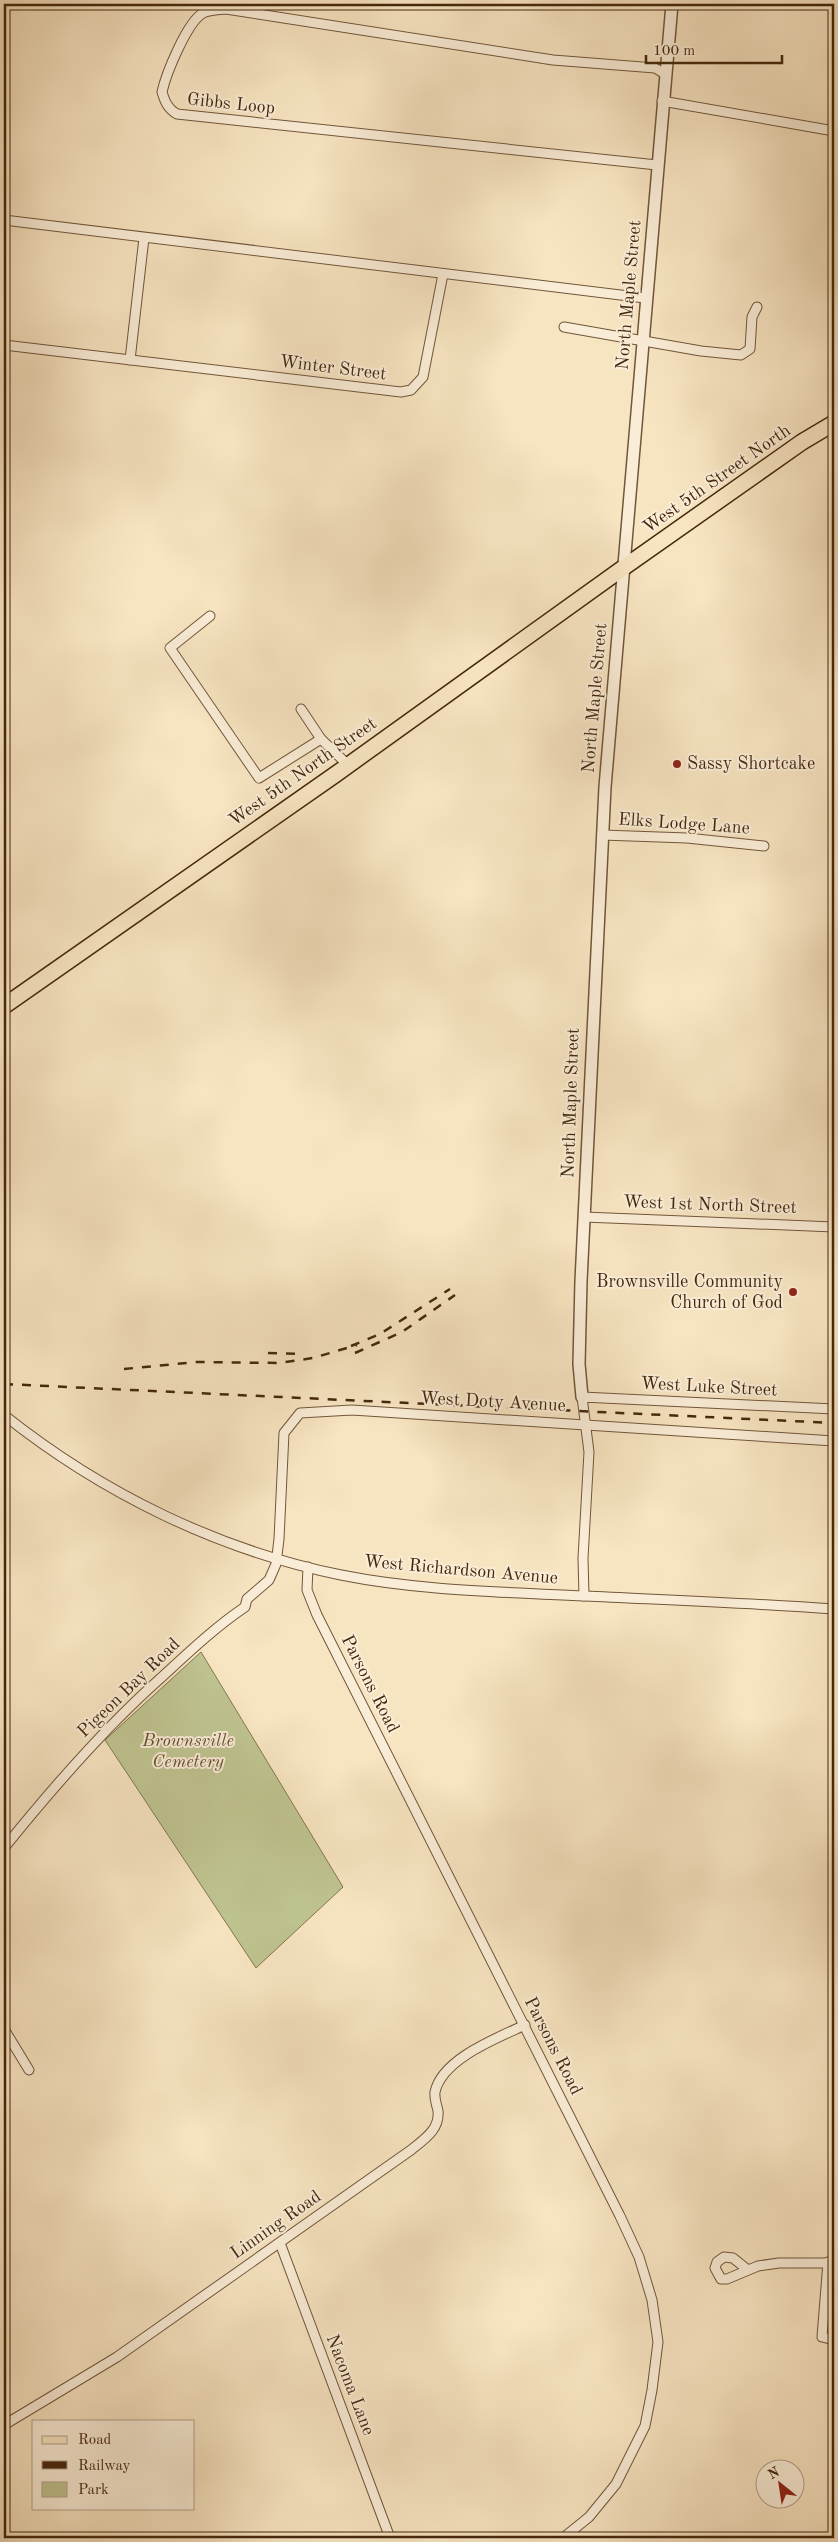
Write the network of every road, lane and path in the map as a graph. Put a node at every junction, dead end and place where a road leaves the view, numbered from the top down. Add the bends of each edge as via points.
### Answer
1 (672, 4) edge
2 (665, 74) junction
3 (662, 101) junction
4 (834, 131) edge
5 (657, 165) junction
6 (4, 220) edge
7 (144, 238) junction
8 (443, 274) junction
9 (646, 298) junction
10 (757, 307) dead end
11 (564, 327) dead end
12 (643, 341) junction
13 (4, 345) edge
14 (130, 360) junction
15 (834, 423) edge
16 (623, 568) junction
17 (210, 616) dead end
18 (302, 709) dead end
19 (321, 739) junction
20 (348, 765) junction
21 (602, 835) junction
22 (764, 846) dead end
23 (4, 1006) edge
24 (584, 1217) junction
25 (834, 1226) edge
26 (582, 1397) junction
27 (834, 1409) edge
28 (4, 1415) edge
29 (586, 1423) junction
30 (834, 1441) edge
31 (276, 1558) junction
32 (308, 1567) junction
33 (584, 1596) junction
34 (834, 1609) edge
35 (4, 1848) edge
36 (525, 2025) junction
37 (4, 2029) edge
38 (29, 2070) dead end
39 (280, 2243) junction
40 (831, 2262) edge
41 (748, 2270) dead end
42 (834, 2340) edge
43 (4, 2425) edge
44 (390, 2538) edge
45 (563, 2538) edge

1 - 2 street, North Maple Street
2 - 3 street, North Maple Street
2 - 5 street, Gibbs Loop via 655,68 544,58 226,9 203,13 196,18 162,92 171,111 177,114
3 - 4 street
3 - 5 street, North Maple Street
5 - 9 street, North Maple Street
6 - 7 street
7 - 8 street
7 - 14 street
8 - 9 street
8 - 14 street, Winter Street via 426,367 423,377 411,390 385,391
9 - 12 street, North Maple Street
10 - 12 street via 752,317 750,349 741,355
11 - 12 street
12 - 16 street, North Maple Street
13 - 14 street, Winter Street
15 - 16 main road, West 5th Street North
16 - 20 main road, West 5th North Street
16 - 21 street, North Maple Street
17 - 19 street via 170,648 259,778
18 - 19 street
19 - 20 street
20 - 23 main road, West 5th North Street
21 - 22 street, Elks Lodge Lane via 687,838
21 - 24 street, North Maple Street
24 - 25 street, West 1st North Street
24 - 26 street, North Maple Street via 579,1364
26 - 27 street, West Luke Street
26 - 29 street
28 - 31 street, West Richardson Avenue via 50,1450 111,1488 210,1536
29 - 30 street, West Doty Avenue
29 - 31 street, West Doty Avenue via 352,1410 300,1413 284,1433
29 - 33 street via 589,1452
31 - 32 street, West Richardson Avenue
31 - 35 street, Pigeon Bay Road via 269,1580 247,1599 245,1607 218,1625 131,1704
32 - 33 street, West Richardson Avenue via 419,1586
32 - 36 street, Parsons Road via 307,1590 317,1615
33 - 34 street, West Richardson Avenue
36 - 39 street, Linning Road via 456,2062 442,2078 435,2093 438,2119 432,2132
36 - 45 street, Parsons Road via 639,2258 652,2300 658,2342 645,2426 637,2446 607,2496 589,2517
37 - 38 street
39 - 43 street, Linning Road via 118,2357
39 - 44 street, Nacoma Lane
40 - 41 street via 779,2263
40 - 42 street via 822,2338

